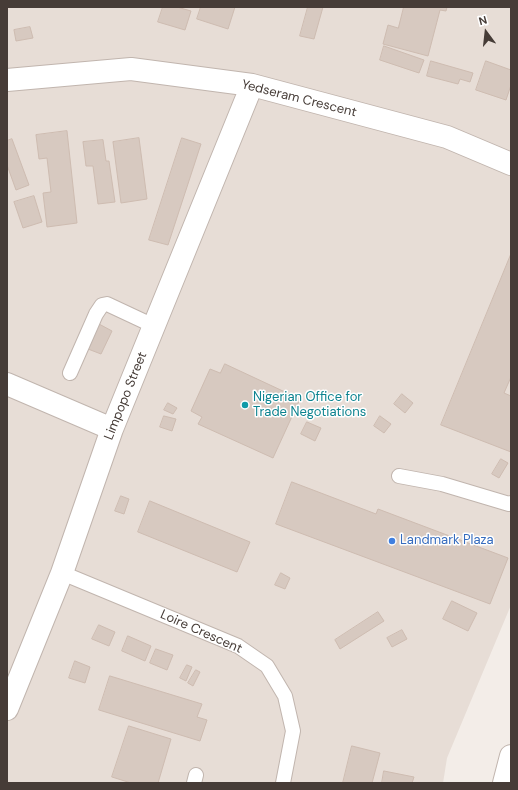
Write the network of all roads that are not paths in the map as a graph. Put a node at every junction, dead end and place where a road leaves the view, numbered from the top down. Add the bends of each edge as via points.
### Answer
1 (7, 80) edge
2 (252, 85) junction
3 (511, 164) edge
4 (154, 326) junction
5 (70, 373) dead end
6 (7, 384) edge
7 (112, 429) junction
8 (399, 476) dead end
9 (511, 503) edge
10 (62, 573) junction
11 (14, 668) edge
12 (7, 709) edge
13 (511, 756) edge
14 (283, 783) edge
15 (504, 783) edge

1 - 2 street, Yedseram Crescent via 130,69
2 - 3 street, Yedseram Crescent via 447,137
2 - 4 street, Limpopo Street
4 - 5 lane via 107,304 102,305
4 - 7 street, Limpopo Street
6 - 7 street
7 - 10 street, Limpopo Street
8 - 9 lane via 442,484
10 - 11 street, Limpopo Street
10 - 14 lane, Loire Crescent via 238,646 267,666 285,696 293,731
11 - 12 street, Limpopo Street
13 - 15 street

